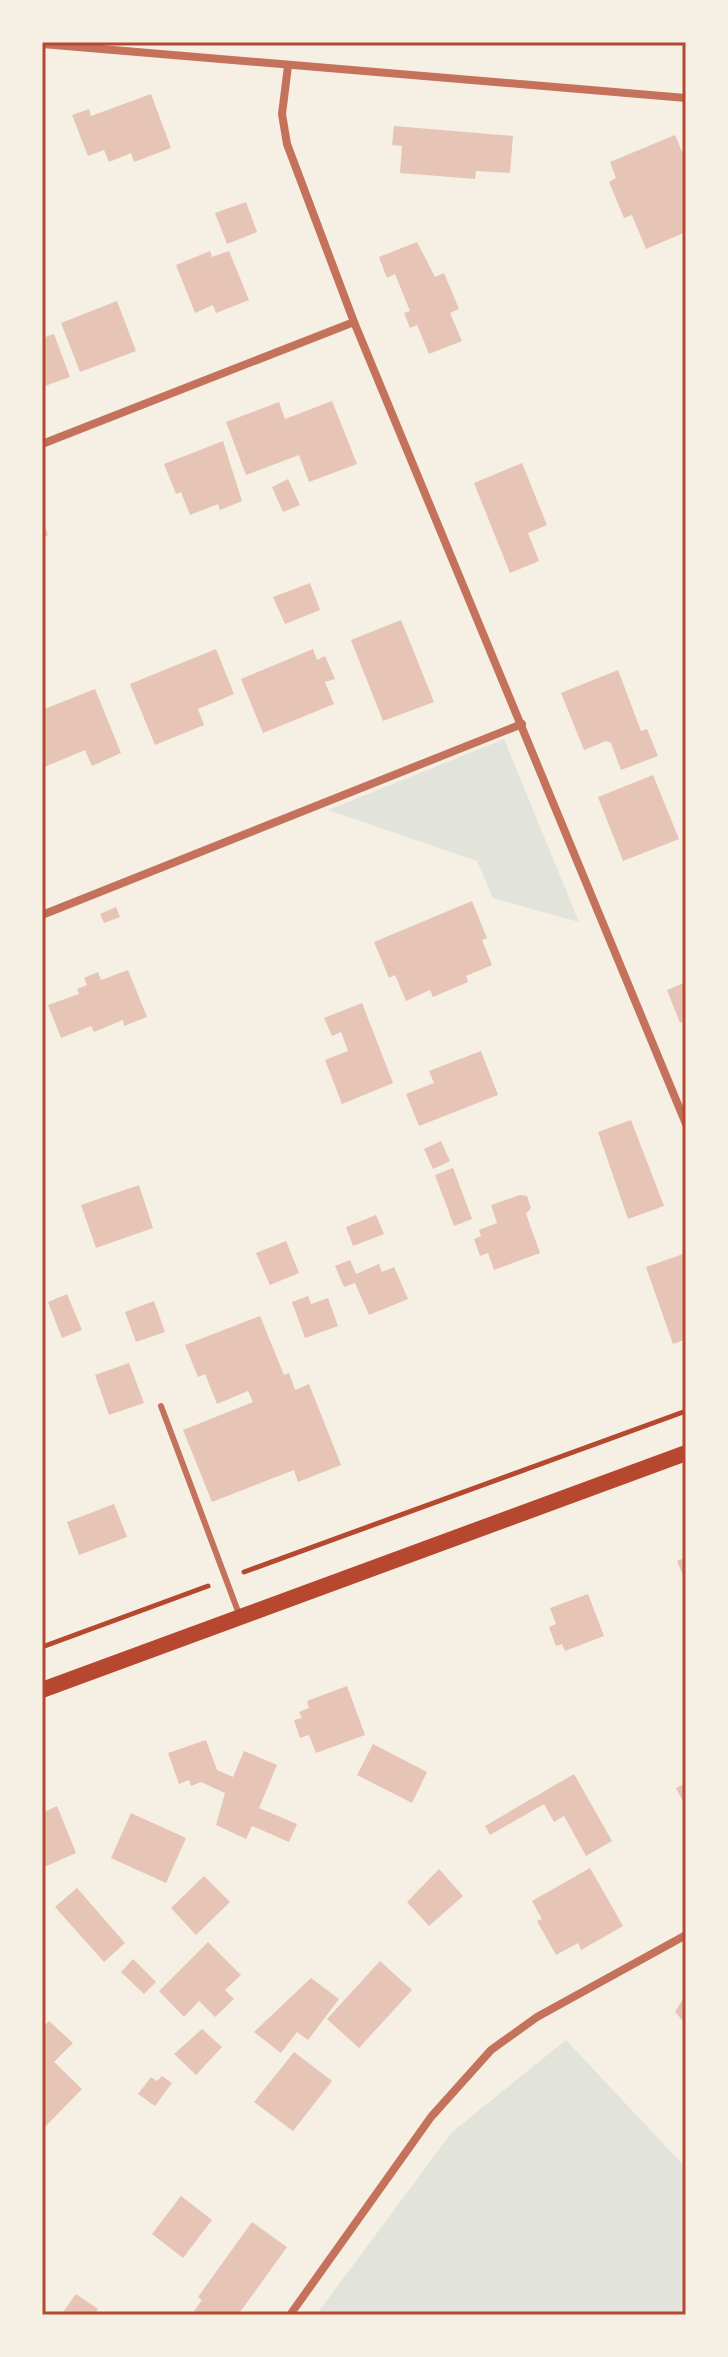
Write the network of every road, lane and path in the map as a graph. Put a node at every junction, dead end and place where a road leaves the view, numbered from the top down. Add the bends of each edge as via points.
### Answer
1 (42, 44) edge
2 (288, 66) junction
3 (686, 98) edge
4 (354, 322) junction
5 (42, 444) edge
6 (522, 724) junction
7 (42, 915) edge
8 (686, 1124) edge
9 (161, 1406) dead end
10 (686, 1411) edge
11 (686, 1453) edge
12 (226, 1579) junction
13 (240, 1617) junction
14 (42, 1647) edge
15 (42, 1690) edge
16 (686, 1935) edge
17 (290, 2315) edge

1 - 2 street
2 - 3 street
2 - 4 street via 282,114 287,144
4 - 5 street
4 - 6 street
6 - 7 street
6 - 8 street
9 - 12 lane
10 - 12 path
11 - 13 main road
12 - 13 lane
12 - 14 path
13 - 15 main road
16 - 17 street via 537,2017 491,2050 431,2117

